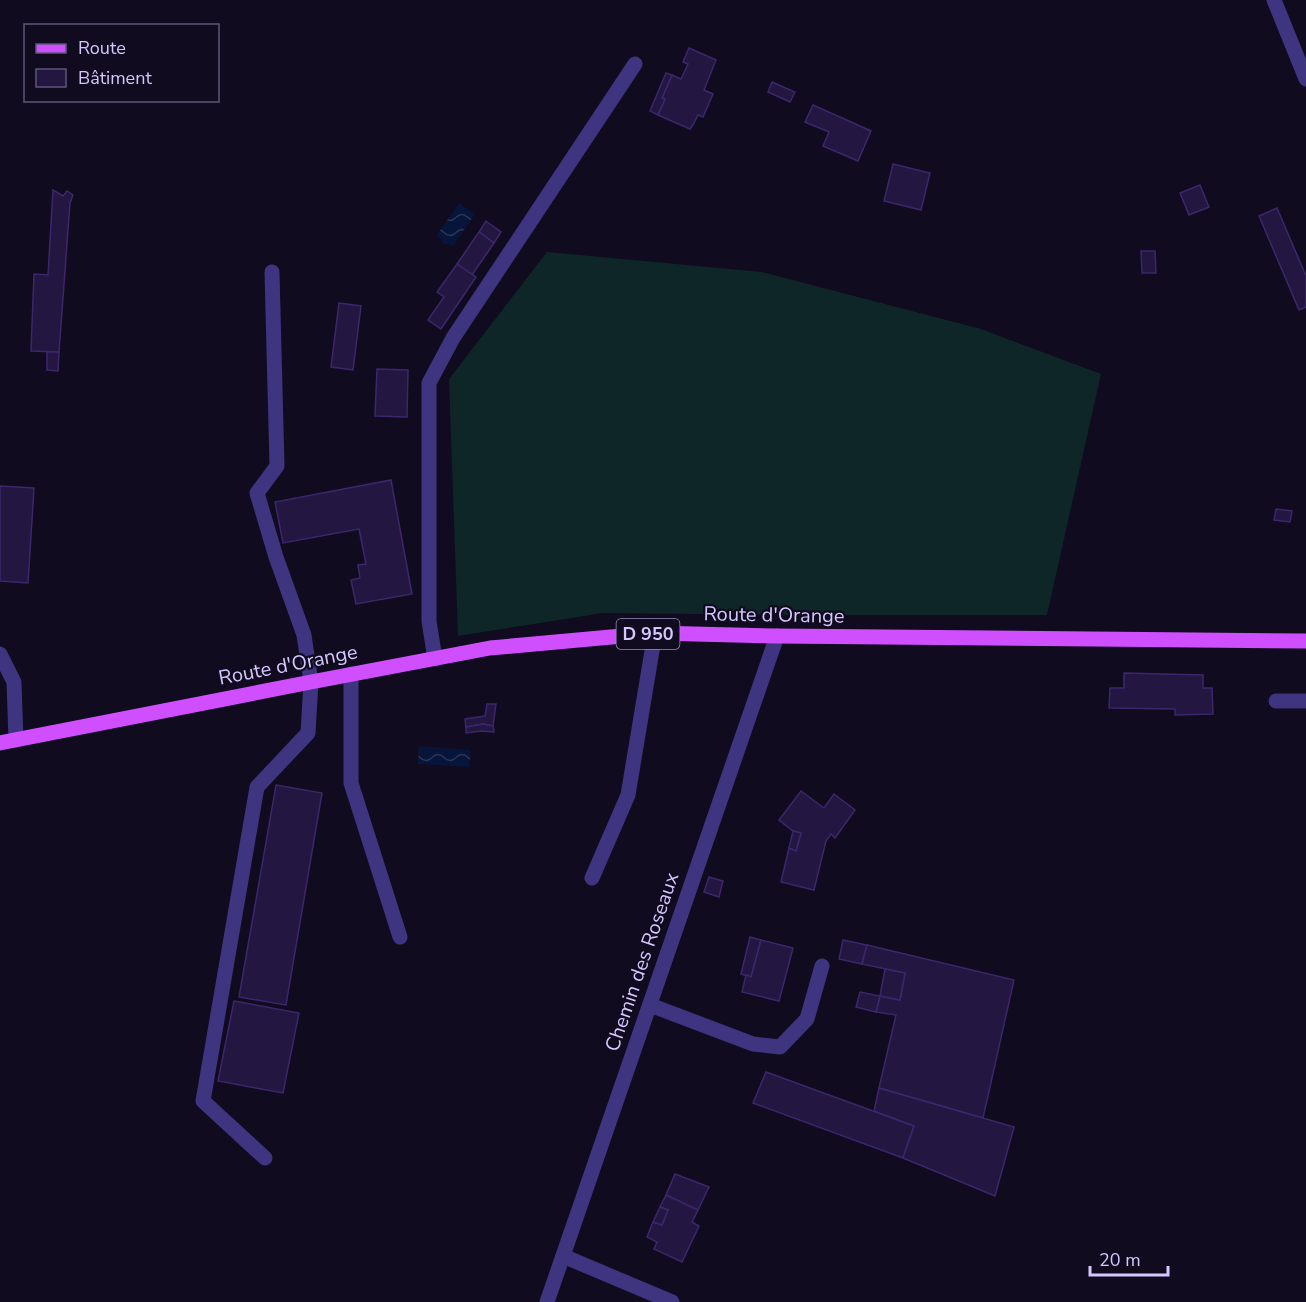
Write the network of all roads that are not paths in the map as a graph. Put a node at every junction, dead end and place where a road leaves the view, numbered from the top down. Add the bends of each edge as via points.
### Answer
1 (1274, 0) edge
2 (635, 64) dead end
3 (1306, 79) edge
4 (272, 272) dead end
5 (655, 633) junction
6 (777, 636) junction
7 (1306, 641) edge
8 (0, 654) edge
9 (435, 659) junction
10 (351, 674) junction
11 (311, 682) junction
12 (1306, 700) edge
13 (1276, 701) dead end
14 (16, 740) junction
15 (0, 743) edge
16 (592, 878) dead end
17 (400, 937) dead end
18 (822, 966) dead end
19 (650, 1005) junction
20 (265, 1158) dead end
21 (563, 1256) junction
22 (547, 1302) edge
23 (672, 1302) edge

1 - 3 street
2 - 9 street via 453,338 429,383 429,621
4 - 11 street via 277,466 257,493 304,635
5 - 6 main road, Route d'Orange / D 950
5 - 9 main road, Route d'Orange / D 950 via 490,648
5 - 16 street via 628,795
6 - 7 main road, Route d'Orange / D 950
6 - 19 street, Chemin des Roseaux
8 - 14 street via 14,682
9 - 10 main road, Route d'Orange / D 950
10 - 11 main road, Route d'Orange / D 950
10 - 17 street via 351,783
11 - 14 main road, Route d'Orange / D 950
11 - 20 street via 308,733 257,787 203,1101
12 - 13 street
14 - 15 main road, Route d'Orange / D 950
18 - 19 street via 807,1018 780,1047 753,1044
19 - 21 street, Chemin des Roseaux
21 - 22 street, Chemin des Roseaux
21 - 23 street

